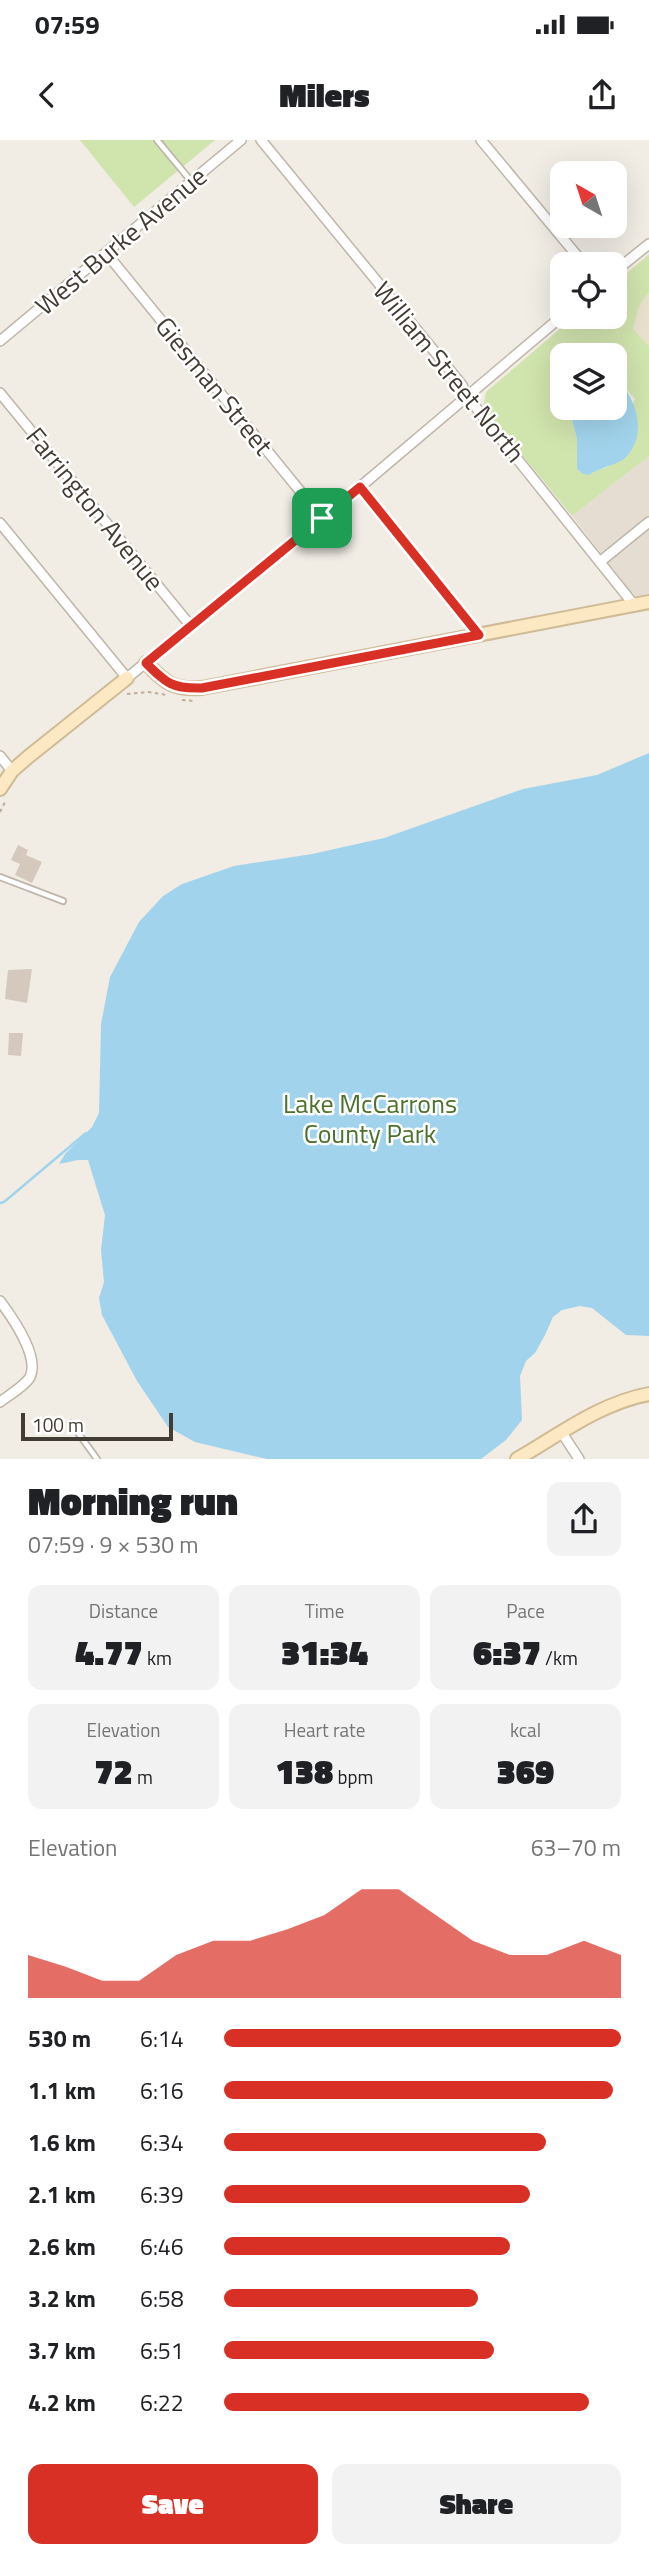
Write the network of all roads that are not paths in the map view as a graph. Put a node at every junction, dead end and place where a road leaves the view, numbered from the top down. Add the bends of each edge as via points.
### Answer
1 (157, 140) edge
2 (241, 140) edge
3 (261, 140) edge
4 (481, 140) edge
5 (192, 182) junction
6 (649, 244) edge
7 (574, 252) edge
8 (107, 254) junction
9 (627, 262) edge
10 (550, 326) edge
11 (0, 341) edge
12 (0, 393) edge
13 (466, 395) junction
14 (360, 487) junction
15 (322, 518) junction
16 (649, 522) edge
17 (0, 523) edge
18 (601, 561) junction
19 (649, 602) edge
20 (635, 606) junction
21 (190, 625) junction
22 (479, 635) junction
23 (146, 663) junction
24 (127, 678) junction
25 (0, 756) edge
26 (12, 771) junction
27 (4, 793) edge
28 (0, 877) edge
29 (63, 901) dead end
30 (0, 1301) edge
31 (649, 1394) edge
32 (0, 1402) edge
33 (71, 1423) dead end
34 (562, 1433) junction
35 (97, 1459) edge
36 (517, 1459) edge
37 (579, 1459) edge

1 - 5 lane
2 - 5 street, West Burke Avenue
3 - 13 street, William Street North
4 - 7 street
5 - 8 street, West Burke Avenue
6 - 9 street
8 - 11 street, West Burke Avenue
8 - 15 street, Giesman Street
10 - 13 street
12 - 21 street, Farrington Avenue
13 - 14 street
13 - 18 street, William Street North
14 - 15 street
14 - 22 street
15 - 21 street
16 - 18 street
17 - 24 street
18 - 20 street, William Street North
19 - 20 street
20 - 22 street
21 - 23 street
22 - 23 street via 202,688 176,688
23 - 24 street
24 - 26 street
25 - 26 street
26 - 27 street
28 - 29 lane
30 - 32 street via 33,1363 29,1378
31 - 34 street via 603,1409
33 - 35 lane
34 - 36 street
34 - 37 street

